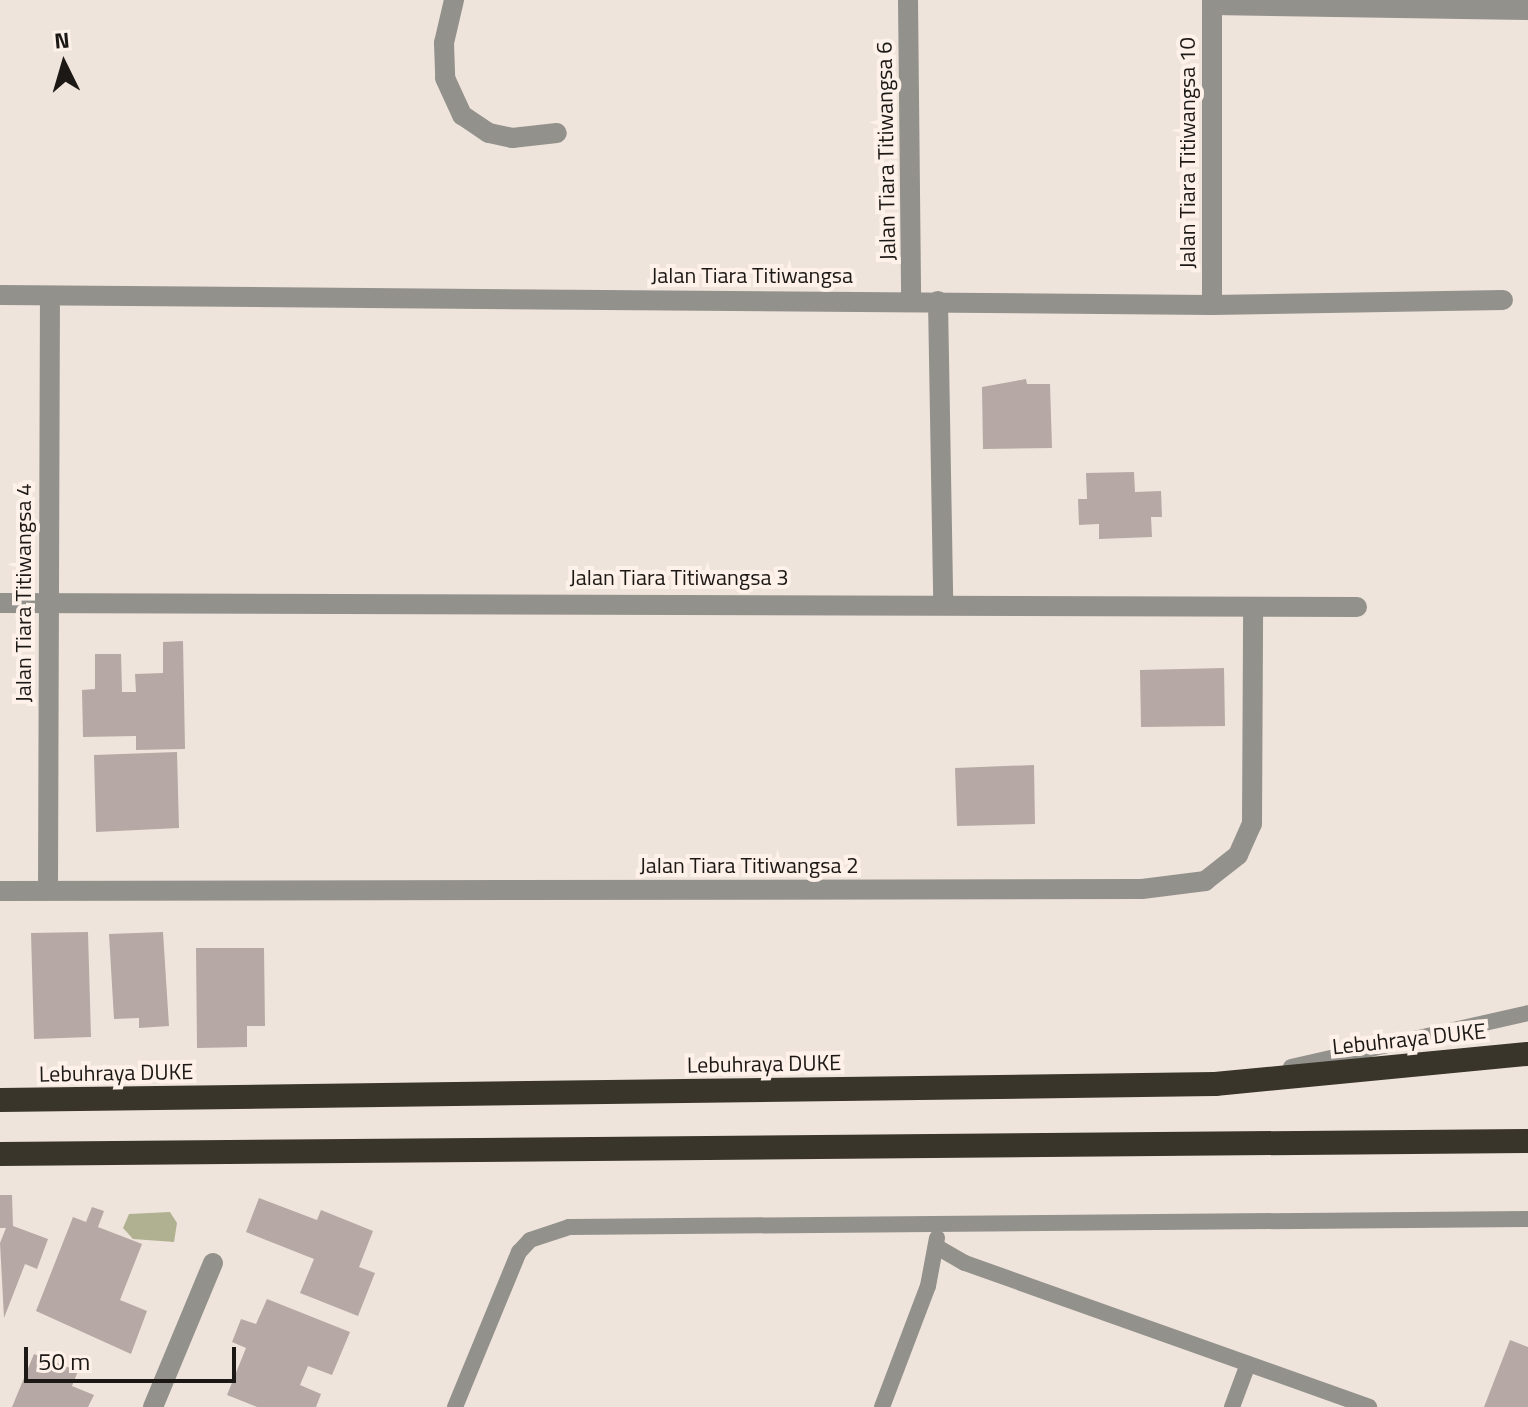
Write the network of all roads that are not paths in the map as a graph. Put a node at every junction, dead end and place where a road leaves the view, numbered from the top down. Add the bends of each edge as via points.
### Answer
1 (454, 0) edge
2 (908, 0) edge
3 (1212, 2) edge
4 (1528, 10) edge
5 (557, 133) dead end
6 (0, 295) edge
7 (50, 296) junction
8 (1503, 300) dead end
9 (911, 301) junction
10 (938, 301) junction
11 (1212, 305) junction
12 (943, 602) junction
13 (0, 603) edge
14 (46, 603) junction
15 (1357, 607) dead end
16 (1253, 608) junction
17 (48, 890) junction
18 (0, 891) edge
19 (1528, 1013) edge
20 (1528, 1054) edge
21 (1215, 1084) junction
22 (0, 1100) edge
23 (1528, 1141) edge
24 (0, 1154) edge
25 (1528, 1219) edge
26 (937, 1224) junction
27 (937, 1247) junction
28 (213, 1263) dead end
29 (1248, 1364) junction
30 (153, 1407) edge
31 (455, 1407) edge
32 (882, 1407) edge
33 (1232, 1407) edge
34 (1369, 1407) edge

1 - 5 street via 444,43 445,78 462,115 489,133 512,138
2 - 9 street, Jalan Tiara Titiwangsa 6
3 - 4 street
3 - 11 street, Jalan Tiara Titiwangsa 10
6 - 7 street, Jalan Tiara Titiwangsa
7 - 9 street, Jalan Tiara Titiwangsa
7 - 14 street, Jalan Tiara Titiwangsa 4
8 - 11 street, Jalan Tiara Titiwangsa
9 - 10 street, Jalan Tiara Titiwangsa
10 - 11 street, Jalan Tiara Titiwangsa
10 - 12 street
12 - 14 street, Jalan Tiara Titiwangsa 3
12 - 16 street, Jalan Tiara Titiwangsa 3
13 - 14 street, Jalan Tiara Titiwangsa 3
14 - 17 street, Jalan Tiara Titiwangsa 4
15 - 16 street, Jalan Tiara Titiwangsa 3
16 - 17 street, Jalan Tiara Titiwangsa 2 via 1252,824 1238,855 1205,881 1142,889
17 - 18 street, Jalan Tiara Titiwangsa 2
19 - 21 lane
20 - 21 highway, Lebuhraya DUKE
21 - 22 highway, Lebuhraya DUKE
23 - 24 highway
25 - 26 lane
26 - 27 lane
26 - 31 lane via 548,1231 519,1252
27 - 29 lane via 965,1263
27 - 32 lane via 928,1286
28 - 30 street
29 - 33 lane
29 - 34 lane

